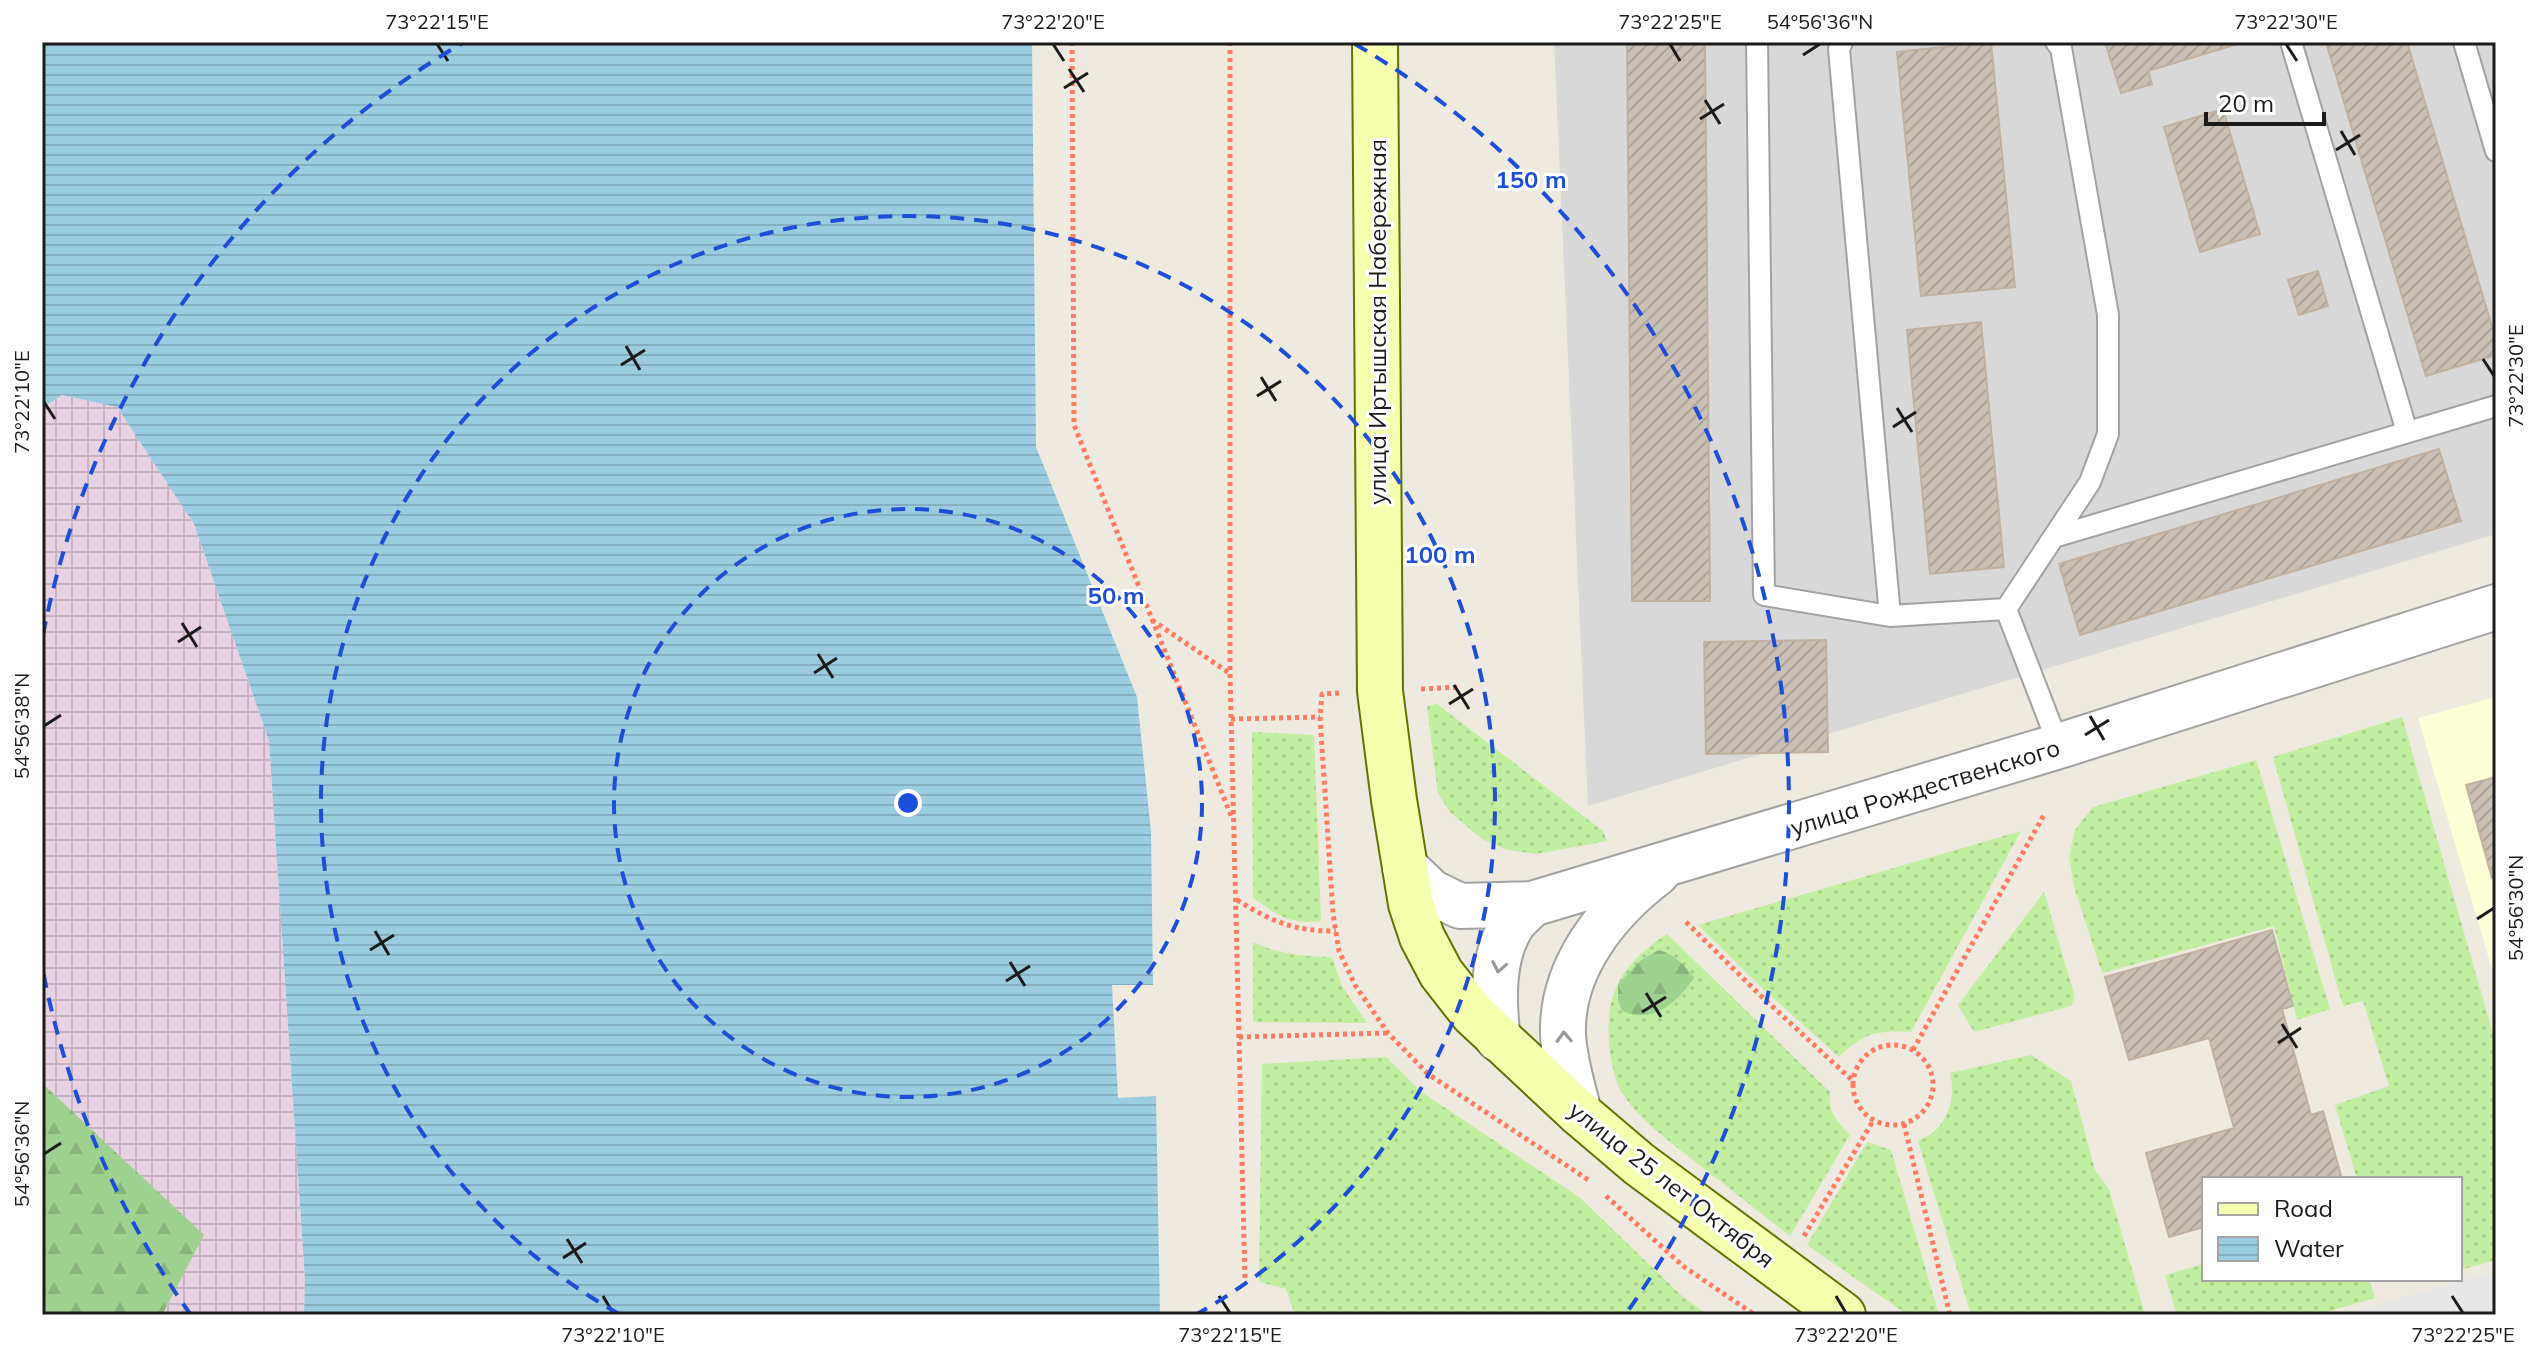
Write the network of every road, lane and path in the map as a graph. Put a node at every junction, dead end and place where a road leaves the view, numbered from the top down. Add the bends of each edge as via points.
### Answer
1 (1072, 42) edge
2 (1230, 42) edge
3 (1375, 42) edge
4 (1757, 42) edge
5 (1842, 42) edge
6 (2056, 42) edge
7 (2291, 42) edge
8 (2464, 42) edge
9 (2496, 151) edge
10 (2496, 406) edge
11 (2407, 432) junction
12 (2054, 537) junction
13 (2496, 607) edge
14 (2006, 609) junction
15 (1890, 616) junction
16 (1152, 620) junction
17 (1230, 674) junction
18 (1320, 717) dead end
19 (1231, 719) junction
20 (2059, 746) junction
21 (2045, 813) dead end
22 (1234, 822) junction
23 (1668, 864) junction
24 (1405, 867) junction
25 (1236, 900) junction
26 (1532, 904) junction
27 (1686, 922) dead end
28 (1336, 931) dead end
29 (1485, 1026) junction
30 (1388, 1033) dead end
31 (1239, 1037) junction
32 (1913, 1050) junction
33 (1853, 1081) junction
34 (1579, 1113) junction
35 (1873, 1121) junction
36 (1904, 1124) junction
37 (1797, 1248) dead end
38 (1245, 1280) dead end
39 (1843, 1315) edge
40 (1950, 1315) edge

1 - 16 path via 1074,425
2 - 17 path
3 - 24 main road, улица Иртышская Набережная via 1380,691
4 - 15 lane via 1764,595
5 - 15 lane
6 - 12 lane via 2108,315 2108,434 2090,482
7 - 11 lane
8 - 9 lane
10 - 11 lane
11 - 12 lane
12 - 14 lane
13 - 20 street, улица Рождественского
14 - 15 lane
14 - 20 lane
16 - 17 path
16 - 22 path
17 - 19 path
18 - 19 path
19 - 22 path
20 - 23 street, улица Рождественского
21 - 32 path
22 - 25 path
23 - 26 street, улица Рождественского
34 -> 23 street via 1563,1032 1572,984 1599,930
24 - 26 street, улица Рождественского via 1431,892 1460,906
24 - 29 main road, улица Иртышская Набережная via 1422,937 1441,973
25 - 28 path via 1270,920 1308,931
25 - 31 path
26 -> 29 street via 1514,922 1503,945 1494,1008
27 - 33 path
29 - 34 main road, улица 25 лет Октября
30 - 31 path
31 - 38 path
32 - 33 path via 1882,1047 1868,1054
32 - 36 path via 1932,1075 1933,1090 1918,1117
33 - 35 path via 1854,1096
34 - 39 main road, улица 25 лет Октября via 1639,1164
35 - 36 path
35 - 37 path
36 - 40 path

